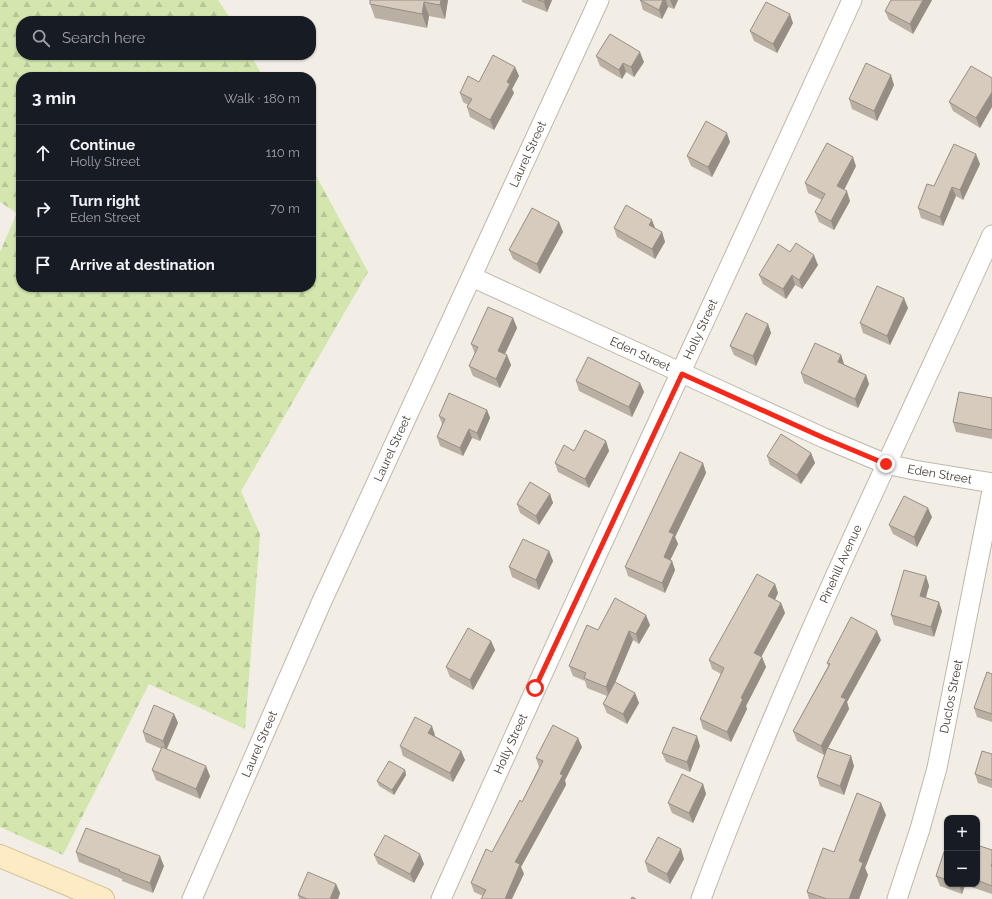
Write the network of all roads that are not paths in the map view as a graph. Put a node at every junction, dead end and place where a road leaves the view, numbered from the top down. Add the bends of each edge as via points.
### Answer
1 (599, 0) edge
2 (852, 0) edge
3 (992, 235) edge
4 (472, 277) junction
5 (682, 374) junction
6 (886, 464) junction
7 (992, 483) edge
8 (992, 491) edge
9 (0, 856) edge
10 (103, 899) edge
11 (192, 899) edge
12 (441, 899) edge
13 (701, 899) edge
14 (897, 899) edge

1 - 4 street, Laurel Street
2 - 5 street, Holly Street
3 - 6 street, Pinehill Avenue
4 - 5 street, Eden Street
4 - 11 street, Laurel Street via 322,601
5 - 6 street, Eden Street
5 - 12 street, Holly Street via 535,688
6 - 7 street, Eden Street
6 - 13 street, Pinehill Avenue via 774,714
8 - 14 street, Duclos Street via 937,768
9 - 10 street

